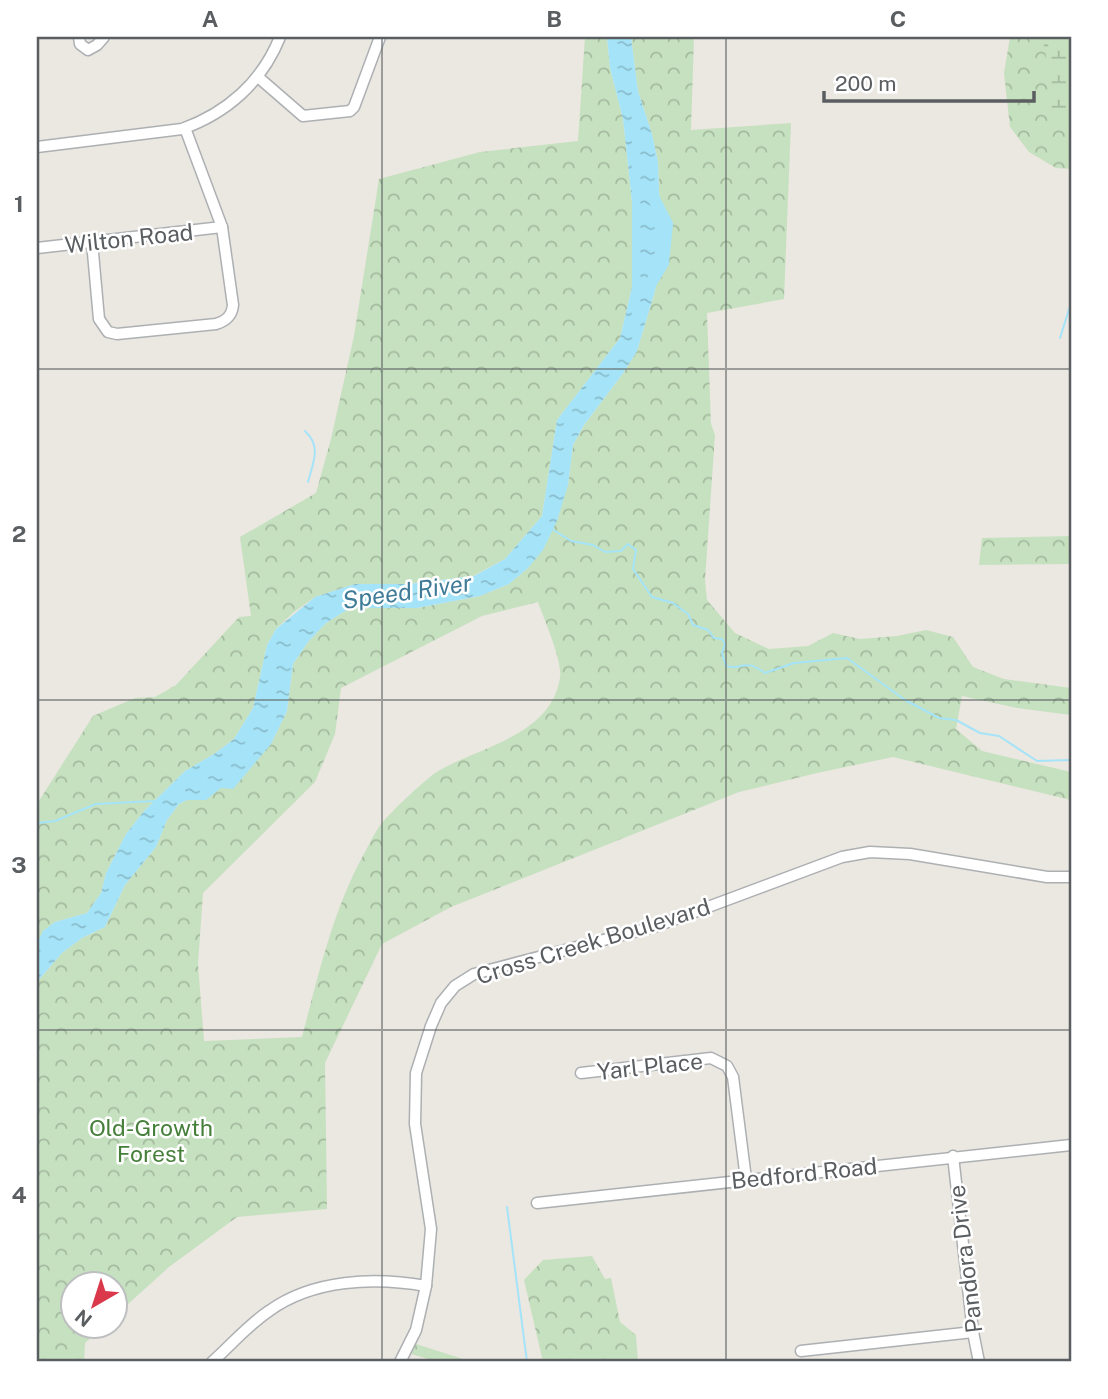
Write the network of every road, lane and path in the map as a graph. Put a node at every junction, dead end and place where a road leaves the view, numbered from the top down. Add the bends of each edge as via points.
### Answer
1 (79, 37) edge
2 (105, 37) edge
3 (281, 37) edge
4 (380, 37) edge
5 (258, 77) junction
6 (185, 128) junction
7 (37, 148) edge
8 (222, 227) junction
9 (92, 242) junction
10 (37, 248) edge
11 (1071, 877) edge
12 (581, 1073) dead end
13 (1071, 1145) edge
14 (953, 1156) junction
15 (746, 1179) junction
16 (537, 1203) dead end
17 (426, 1286) junction
18 (973, 1332) junction
19 (802, 1352) dead end
20 (212, 1362) edge
21 (400, 1362) edge
22 (979, 1362) edge

1 - 2 street via 88,50
3 - 5 street
4 - 5 street via 349,111 303,116
5 - 6 street via 226,107
6 - 7 street
6 - 8 street
8 - 9 street, Wilton Road
8 - 9 street via 233,311 226,320 202,325 117,334 105,330 99,318
9 - 10 street, Wilton Road
11 - 17 street, Cross Creek Boulevard via 870,852 842,858 657,926 474,974 455,986 441,1003 416,1073 415,1124 431,1229
12 - 15 street, Yarl Place via 710,1058 722,1062 733,1077
13 - 14 street, Bedford Road
14 - 15 street, Bedford Road
14 - 18 street, Pandora Drive
15 - 16 street, Bedford Road
17 - 20 street via 345,1282 294,1296 268,1311
17 - 21 street, Cross Creek Boulevard via 416,1330
18 - 19 street
18 - 22 street, Pandora Drive

